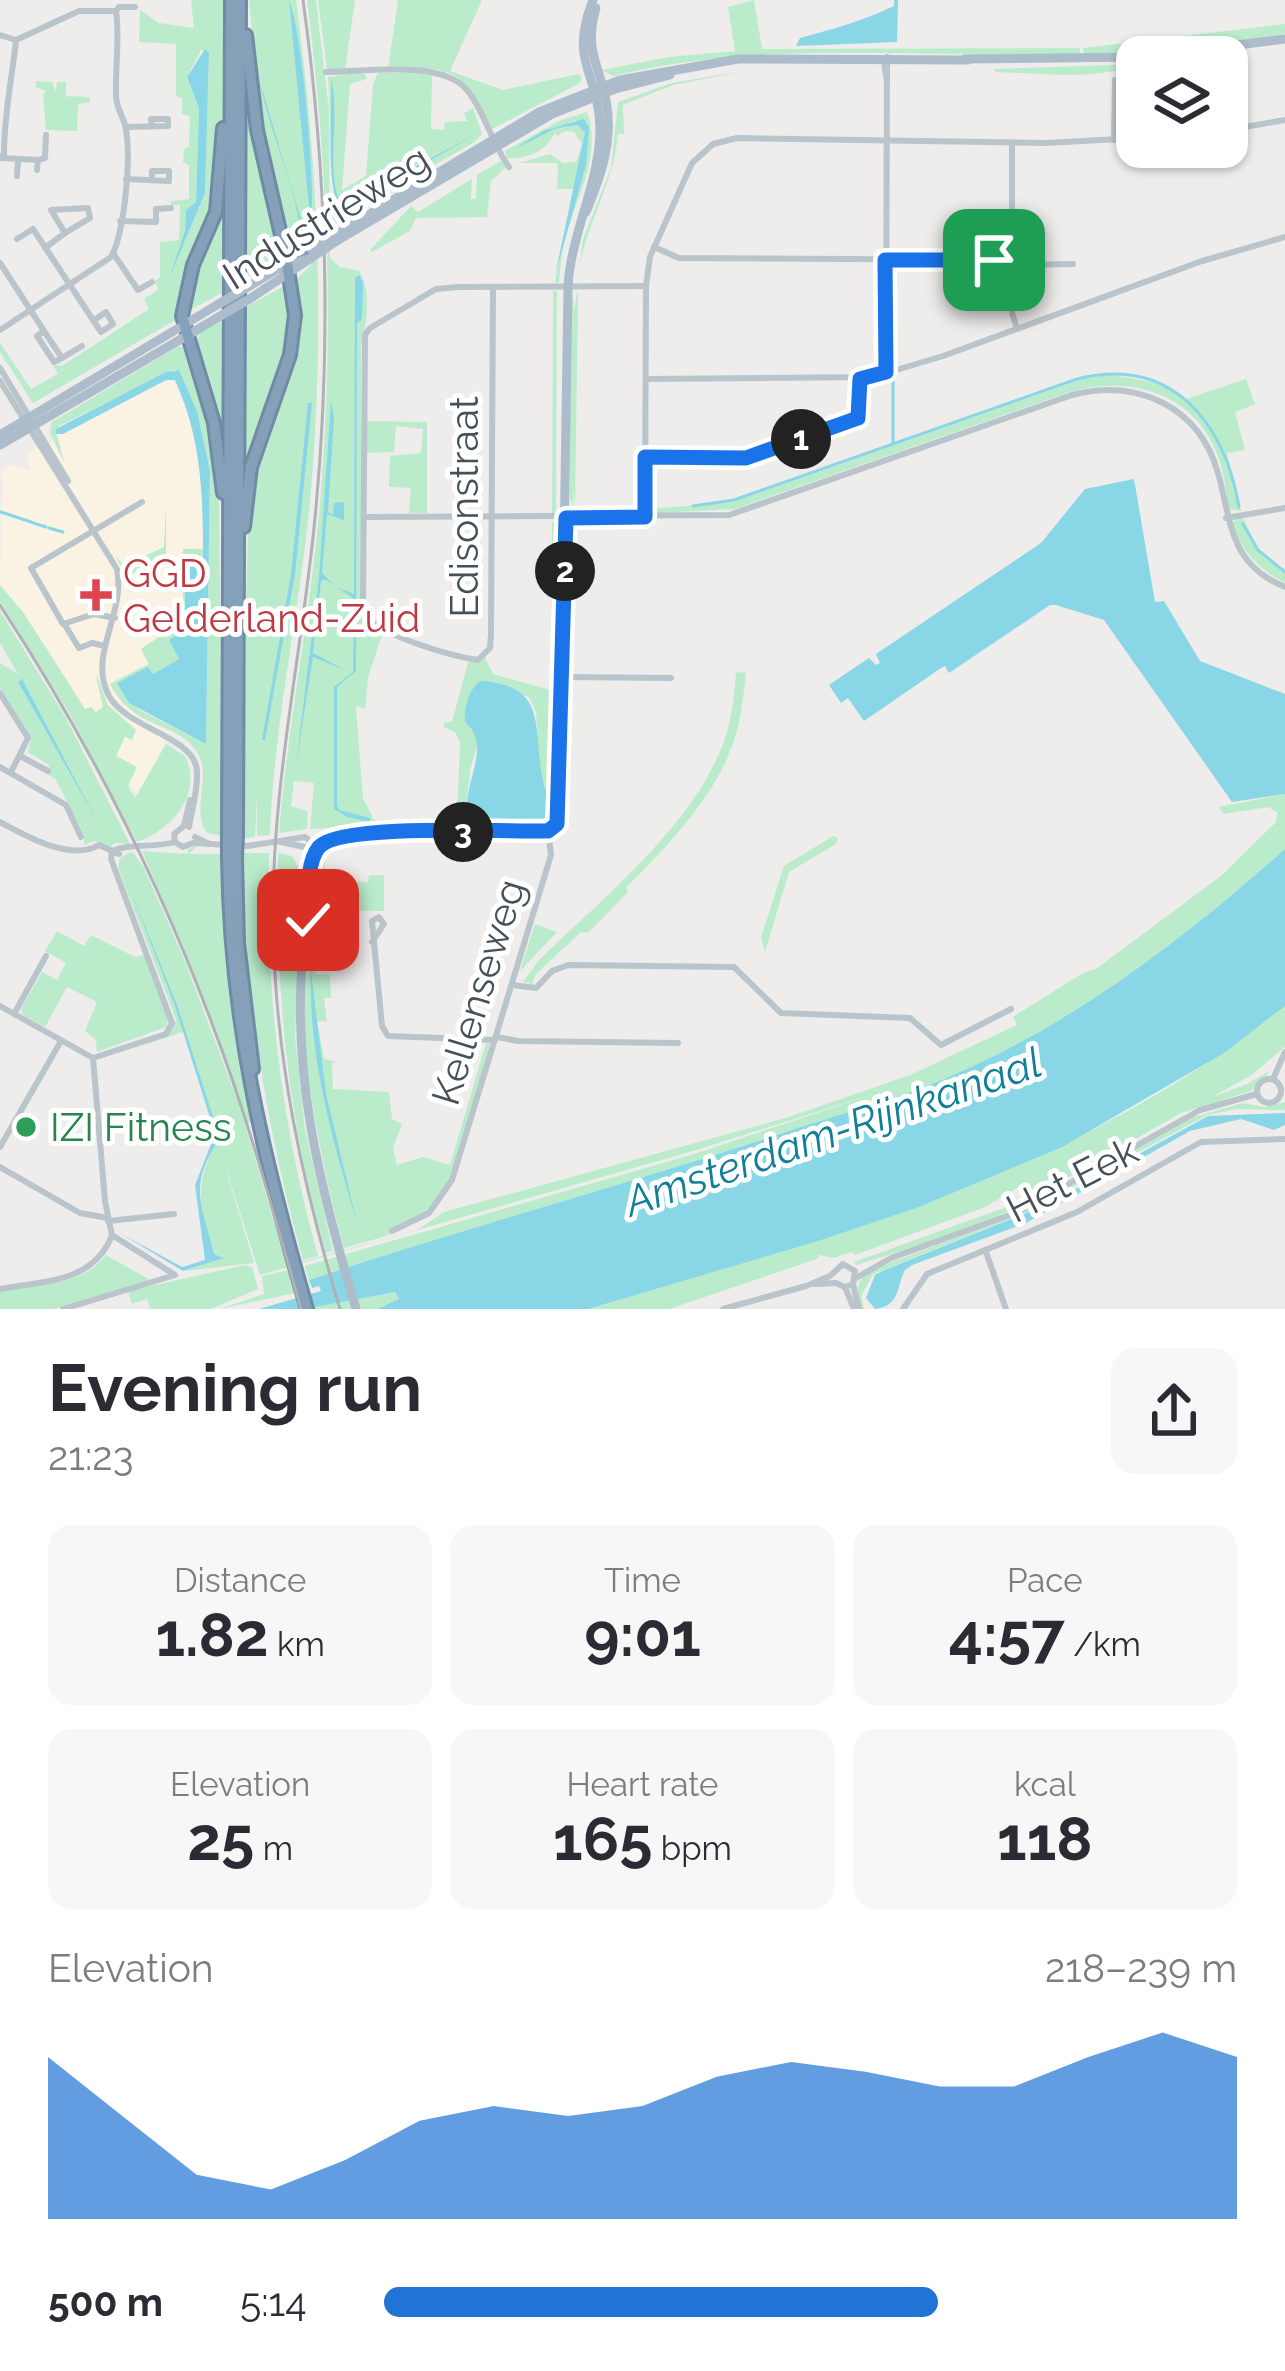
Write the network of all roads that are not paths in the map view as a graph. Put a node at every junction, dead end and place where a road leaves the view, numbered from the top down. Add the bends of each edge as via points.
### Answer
1 (231, 0) edge
2 (242, 0) edge
3 (596, 0) edge
4 (135, 7) dead end
5 (116, 11) junction
6 (231, 22) junction
7 (0, 24) edge
8 (2, 35) edge
9 (1285, 39) edge
10 (16, 40) junction
11 (1248, 44) edge
12 (1116, 57) edge
13 (886, 60) junction
14 (326, 72) dead end
15 (1114, 80) dead end
16 (598, 90) junction
17 (2, 118) edge
18 (1285, 121) edge
19 (152, 126) dead end
20 (126, 127) junction
21 (1248, 127) edge
22 (46, 135) dead end
23 (886, 139) junction
24 (1114, 140) joint
25 (1012, 143) junction
26 (494, 144) junction
27 (1, 158) edge
28 (18, 160) junction
29 (38, 160) junction
30 (509, 166) dead end
31 (38, 170) dead end
32 (17, 176) dead end
33 (126, 179) junction
34 (152, 180) dead end
35 (171, 208) dead end
36 (120, 221) junction
37 (65, 233) junction
38 (1285, 237) edge
39 (17, 238) dead end
40 (654, 247) junction
41 (45, 248) junction
42 (284, 248) junction
43 (311, 253) junction
44 (113, 254) junction
45 (885, 260) junction
46 (1012, 262) junction
47 (0, 263) edge
48 (1073, 264) dead end
49 (288, 268) junction
50 (3, 275) edge
51 (152, 282) dead end
52 (68, 285) junction
53 (568, 286) junction
54 (646, 286) junction
55 (493, 287) junction
56 (30, 310) junction
57 (93, 321) dead end
58 (1017, 328) junction
59 (0, 330) edge
60 (181, 333) junction
61 (82, 346) dead end
62 (0, 368) edge
63 (886, 372) junction
64 (646, 379) junction
65 (860, 379) junction
66 (0, 381) edge
67 (30, 423) junction
68 (0, 435) edge
69 (0, 445) edge
70 (645, 457) junction
71 (142, 502) dead end
72 (1285, 508) edge
73 (364, 517) junction
74 (492, 517) junction
75 (645, 517) junction
76 (566, 518) junction
77 (1226, 518) junction
78 (94, 530) junction
79 (229, 580) junction
80 (1285, 587) edge
81 (237, 602) junction
82 (115, 618) junction
83 (65, 625) junction
84 (105, 646) junction
85 (563, 677) junction
86 (671, 678) dead end
87 (0, 693) edge
88 (20, 756) junction
89 (0, 767) edge
90 (48, 771) dead end
91 (10, 772) junction
92 (0, 822) edge
93 (186, 826) junction
94 (548, 831) junction
95 (232, 834) junction
96 (82, 837) dead end
97 (174, 840) junction
98 (194, 840) junction
99 (314, 846) junction
100 (119, 851) junction
101 (372, 942) dead end
102 (46, 956) dead end
103 (512, 985) junction
104 (0, 1006) edge
105 (1011, 1010) dead end
106 (14, 1014) junction
107 (496, 1038) junction
108 (61, 1041) junction
109 (678, 1043) dead end
110 (1285, 1052) edge
111 (93, 1058) junction
112 (1273, 1079) junction
113 (1257, 1094) junction
114 (1283, 1095) edge
115 (1285, 1139) edge
116 (0, 1147) edge
117 (0, 1167) edge
118 (174, 1214) dead end
119 (108, 1219) junction
120 (392, 1232) dead end
121 (112, 1235) junction
122 (986, 1252) junction
123 (891, 1258) junction
124 (851, 1266) junction
125 (834, 1278) junction
126 (851, 1283) junction
127 (0, 1289) edge
128 (63, 1309) edge
129 (310, 1309) edge
130 (356, 1309) edge
131 (722, 1309) edge
132 (857, 1309) edge
133 (903, 1309) edge
134 (1006, 1309) edge

1 - 6 highway
2 - 42 highway via 252,100
2 - 81 highway
3 - 16 main road, Kellenseweg via 589,45
4 - 5 street
5 - 10 street via 79,11
5 - 20 street via 116,100
6 - 60 highway via 220,194 184,293
6 - 79 highway
7 - 8 street
8 - 10 street
9 - 11 main road, Industrieweg
10 - 17 street
12 - 13 main road, Industrieweg
13 - 16 main road, Industrieweg via 716,63
13 - 23 street
14 - 26 street via 443,74 468,92
15 - 24 street
16 - 26 main road, Industrieweg
16 - 53 main road, Kellenseweg via 609,131 605,159 575,239
17 - 27 street
18 - 21 street
19 - 20 street
20 - 33 street
22 - 29 street via 45,158
23 - 25 street
23 - 40 street via 713,144 692,164
23 - 45 street
24 - 25 street
25 - 46 street
26 - 30 street
26 - 43 main road, Industrieweg, bridge
27 - 28 street
28 - 29 street
28 - 32 street
29 - 31 street
33 - 34 street
33 - 36 street
35 - 36 street via 156,209 156,222
36 - 44 street
37 - 37 street via 90,218 88,208 51,210
37 - 41 street
38 - 58 street
39 - 41 street via 33,229
40 - 45 street via 679,258
40 - 54 street
41 - 52 street
42 - 43 highway
42 - 49 highway
43 - 49 main road, Industrieweg
44 - 51 street via 138,290
44 - 52 street
45 - 46 street
45 - 63 street
46 - 48 street
46 - 58 street
47 - 50 street
49 - 60 main road, Industrieweg, bridge
49 - 60 main road, Industrieweg, bridge via 217,319
49 - 81 highway via 293,336 251,467
50 - 56 street
52 - 56 street
52 - 57 street
53 - 54 street
53 - 55 street
53 - 76 main road, Kellenseweg
54 - 64 street
55 - 73 street via 436,289 365,335
55 - 74 street, Edisonstraat
56 - 59 street
56 - 61 street via 51,362
58 - 63 street
60 - 67 main road
60 - 79 highway via 217,440
62 - 67 street
63 - 65 street
64 - 65 street
64 - 70 street
65 - 70 street via 858,418 844,424 746,458
66 - 67 street
67 - 68 main road
67 - 69 main road
67 - 78 street
70 - 75 street
71 - 78 street
72 - 77 street
73 - 74 street
73 - 74 street, Edisonstraat via 365,619 478,660 490,648
74 - 76 street
75 - 76 street
75 - 77 street via 743,511 1072,395 1116,389 1164,401 1193,425 1213,459
76 - 85 main road, Kellenseweg
77 - 80 street via 1248,561
78 - 82 street via 118,574
78 - 83 street via 31,570
79 - 95 highway
81 - 95 highway
82 - 83 street via 94,614
82 - 84 street
83 - 84 street via 80,648
84 - 93 street via 102,673 113,702 192,754 197,767
85 - 86 street
85 - 94 main road, Kellenseweg via 560,814
87 - 88 street via 28,738
88 - 90 street
88 - 91 street
89 - 91 street
91 - 96 street via 66,805
92 - 100 street via 52,845
93 - 97 street
93 - 98 street
94 - 99 main road via 326,835
94 - 103 street, Kellenseweg via 551,854
95 - 129 highway, bridge via 232,968 244,1059
97 - 98 street via 183,847
97 - 100 street
98 - 99 street
99 - 130 main road via 301,1016 306,1093
100 - 111 street via 115,867 172,1023 166,1034
101 - 107 street via 388,1036
102 - 106 street
103 - 105 street via 536,988 568,965 734,967 781,1013 910,1018 941,1045
103 - 107 street, Kellenseweg
104 - 106 street
106 - 108 street
107 - 109 street
107 - 120 street, Kellenseweg via 446,1194
108 - 111 street
108 - 116 street
110 - 112 street
111 - 119 street
112 - 113 street
112 - 114 street
113 - 114 street via 1269,1103
113 - 123 street via 1166,1126 1018,1212
115 - 122 street, Het Eek via 1201,1142
117 - 119 street via 80,1213
118 - 119 street
119 - 121 street
121 - 127 street via 82,1273
121 - 128 street via 175,1275
122 - 133 street, Het Eek via 927,1274
122 - 134 street
123 - 124 street
123 - 126 street
124 - 125 street via 840,1265
124 - 126 street
125 - 126 street
125 - 131 street
126 - 132 street

